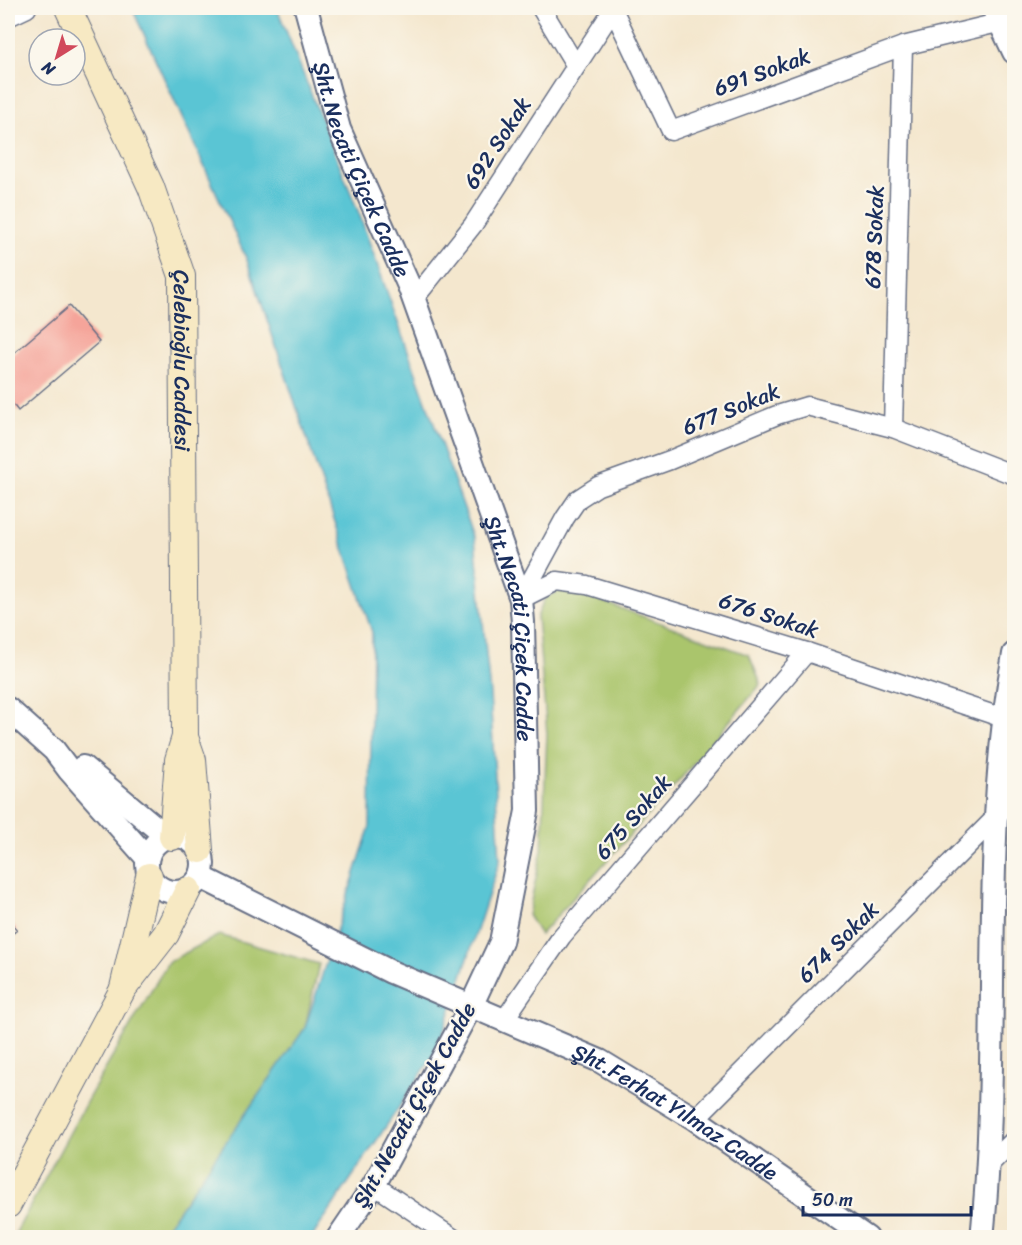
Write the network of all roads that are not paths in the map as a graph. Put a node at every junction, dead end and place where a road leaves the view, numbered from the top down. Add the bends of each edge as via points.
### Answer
1 (27, 8) edge
2 (68, 8) edge
3 (306, 8) edge
4 (541, 8) edge
5 (614, 8) edge
6 (1002, 16) edge
7 (8, 17) edge
8 (903, 46) junction
9 (1014, 52) edge
10 (576, 66) junction
11 (414, 299) junction
12 (893, 428) junction
13 (1014, 475) edge
14 (521, 599) junction
15 (807, 652) junction
16 (1014, 654) edge
17 (8, 710) edge
18 (1003, 718) junction
19 (185, 738) junction
20 (54, 750) junction
21 (1014, 799) edge
22 (995, 818) junction
23 (170, 837) junction
24 (200, 850) junction
25 (148, 867) junction
26 (194, 883) junction
27 (123, 989) junction
28 (471, 1006) junction
29 (504, 1020) junction
30 (695, 1119) junction
31 (1014, 1140) edge
32 (990, 1164) junction
33 (374, 1185) junction
34 (8, 1205) edge
35 (338, 1238) edge
36 (453, 1238) edge
37 (867, 1238) edge
38 (982, 1238) edge

1 - 7 street
2 - 19 main road, Çelebioğlu Caddesi via 151,187 182,276
3 - 11 street, Şht.Necati Çiçek Cadde via 339,129
4 - 10 street
5 - 8 street, 691 Sokak via 672,131
5 - 10 street, 692 Sokak
6 - 8 street, 691 Sokak
6 - 9 street
8 - 12 street, 678 Sokak
10 - 11 street, 692 Sokak via 473,225
11 - 14 street, Şht.Necati Çiçek Cadde
12 - 13 street, 677 Sokak
12 - 14 street, 677 Sokak via 807,406 598,486 578,499 571,509
14 - 15 street, 676 Sokak via 557,581 572,582
14 - 28 street, Şht.Necati Çiçek Cadde via 526,811 501,942
15 - 18 street, 676 Sokak
15 - 29 street, 675 Sokak via 562,936
16 - 18 street
17 - 20 street
18 - 22 street
19 - 23 main road, Çelebioğlu Caddesi via 178,760
19 - 24 main road, Çelebioğlu Caddesi via 193,760
20 - 23 street via 76,761
20 - 25 street
21 - 22 street, 674 Sokak
22 - 30 street, 674 Sokak
22 - 32 street
23 - 24 street via 186,838
23 - 25 street via 151,848
24 - 26 street via 203,868
25 - 26 street via 162,890 171,892
25 - 27 main road
26 - 27 main road via 166,934
26 - 28 street, Şht.Ferhat Yılmaz Cadde
27 - 34 main road
28 - 29 street, Şht.Ferhat Yılmaz Cadde
28 - 33 street, Şht.Necati Çiçek Cadde
29 - 30 street, Şht.Ferhat Yılmaz Cadde via 600,1061
30 - 37 street, Şht.Ferhat Yılmaz Cadde
31 - 32 street
32 - 38 street
33 - 35 street, Şht.Necati Çiçek Cadde
33 - 36 street

